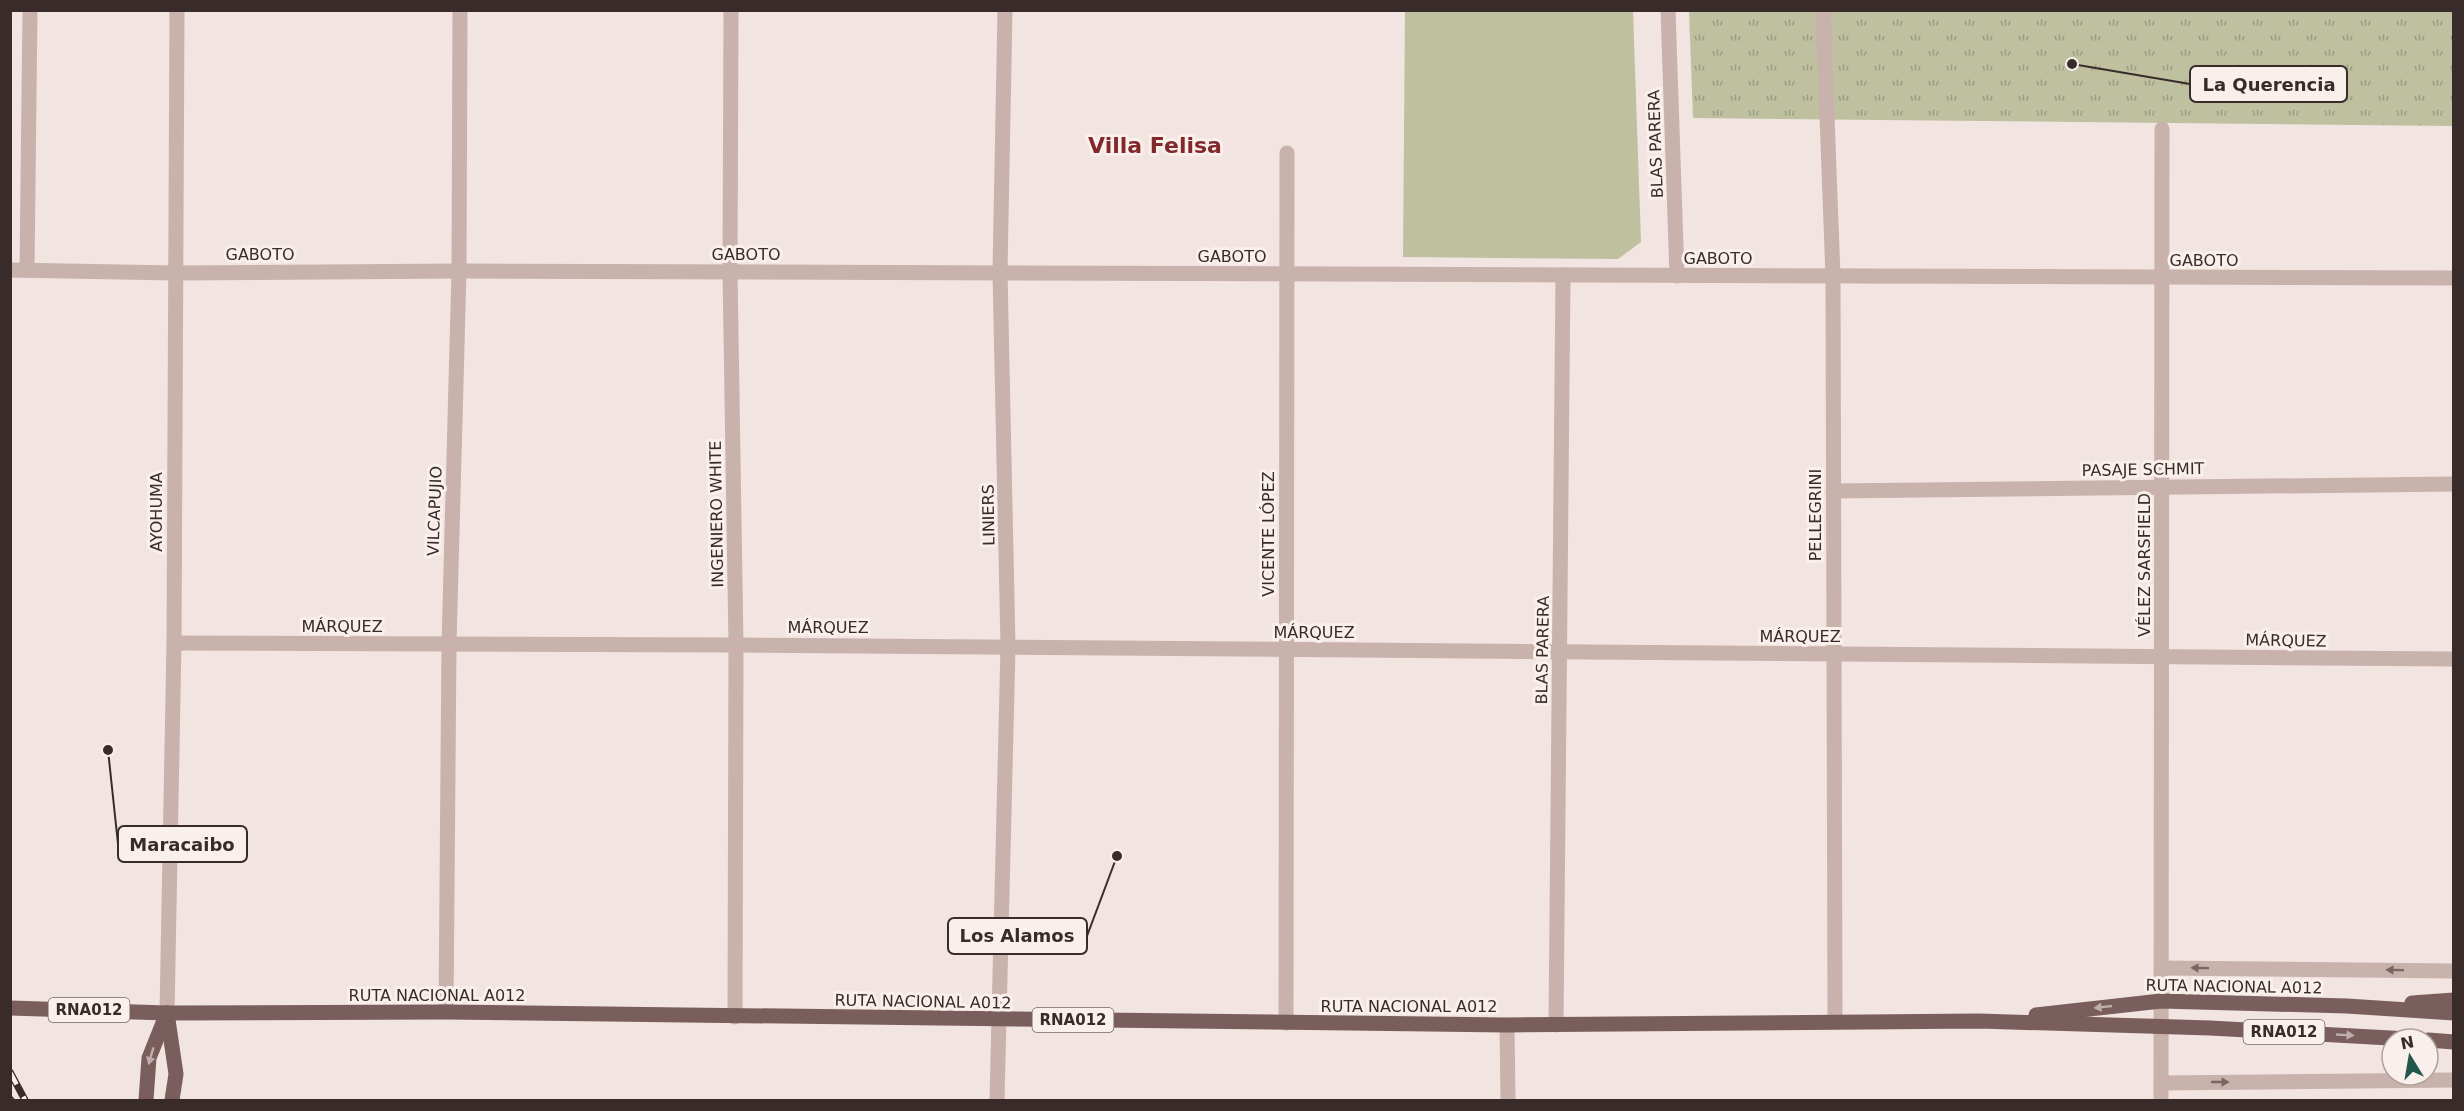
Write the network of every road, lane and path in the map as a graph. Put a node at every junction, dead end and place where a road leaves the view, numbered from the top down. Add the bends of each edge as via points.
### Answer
1 (30, 10) edge
2 (177, 10) edge
3 (460, 10) edge
4 (731, 10) edge
5 (1005, 10) edge
6 (1668, 10) edge
7 (1823, 10) edge
8 (2162, 129) dead end
9 (1287, 153) dead end
10 (10, 270) edge
11 (27, 270) junction
12 (459, 271) junction
13 (730, 272) junction
14 (1000, 272) junction
15 (176, 273) junction
16 (1287, 274) junction
17 (1563, 275) junction
18 (1677, 276) junction
19 (1833, 276) junction
20 (2162, 278) junction
21 (2454, 278) edge
22 (2454, 484) edge
23 (2162, 486) junction
24 (1833, 491) junction
25 (174, 643) junction
26 (449, 645) junction
27 (736, 645) junction
28 (1008, 647) junction
29 (1286, 649) junction
30 (1560, 652) junction
31 (1834, 654) junction
32 (2162, 657) junction
33 (2454, 659) edge
34 (2161, 968) junction
35 (2454, 971) edge
36 (2161, 1000) junction
37 (2454, 1000) edge
38 (2347, 1006) junction
39 (10, 1008) edge
40 (446, 1012) junction
41 (167, 1013) junction
42 (2454, 1013) edge
43 (735, 1017) junction
44 (999, 1019) junction
45 (1835, 1020) junction
46 (1980, 1021) junction
47 (1286, 1023) junction
48 (1507, 1024) junction
49 (1556, 1025) junction
50 (2161, 1026) junction
51 (2380, 1038) edge
52 (2454, 1080) edge
53 (2161, 1083) junction
54 (146, 1101) edge
55 (172, 1101) edge
56 (997, 1101) edge
57 (1508, 1101) edge
58 (2161, 1101) edge

1 - 11 street
2 - 15 street, AYOHUMA
3 - 12 street, VILCAPUJIO
4 - 13 street, INGENIERO WHITE
5 - 14 street, LINIERS
6 - 18 street, BLAS PARERA
7 - 19 street, PELLEGRINI
8 - 20 street, VÉLEZ SARSFIELD
9 - 16 street, VICENTE LÓPEZ
10 - 11 street, GABOTO
11 - 15 street, GABOTO
12 - 13 street, GABOTO
12 - 15 street, GABOTO
12 - 26 street, VILCAPUJIO
13 - 14 street, GABOTO
13 - 27 street, INGENIERO WHITE
14 - 16 street, GABOTO
14 - 28 street, LINIERS
15 - 25 street, AYOHUMA
16 - 17 street, GABOTO
16 - 29 street, VICENTE LÓPEZ
17 - 18 street, GABOTO
17 - 30 street, BLAS PARERA
18 - 19 street, GABOTO
19 - 20 street, GABOTO
19 - 24 street, PELLEGRINI
20 - 21 street, GABOTO
20 - 23 street, VÉLEZ SARSFIELD
22 - 23 street, PASAJE SCHMIT
23 - 24 street, PASAJE SCHMIT
23 - 32 street, VÉLEZ SARSFIELD
24 - 31 street, PELLEGRINI
25 - 26 street, MÁRQUEZ
25 - 41 street, AYOHUMA
26 - 27 street, MÁRQUEZ
26 - 40 street, VILCAPUJIO
27 - 28 street, MÁRQUEZ
27 - 43 street, INGENIERO WHITE
28 - 29 street, MÁRQUEZ
28 - 44 street, LINIERS
29 - 30 street, MÁRQUEZ
29 - 47 street, VICENTE LÓPEZ
30 - 31 street, MÁRQUEZ
30 - 49 street, BLAS PARERA
31 - 32 street, MÁRQUEZ
31 - 45 street, PELLEGRINI
32 - 33 street, MÁRQUEZ
32 - 34 street, VÉLEZ SARSFIELD
35 -> 34 street
34 - 36 street, VÉLEZ SARSFIELD
36 - 38 main road, RUTA NACIONAL A012 / RNA012
36 -> 46 main road, RUTA NACIONAL A012 / RNA012
36 - 50 street, VÉLEZ SARSFIELD
37 - 38 main road
38 - 42 main road, RUTA NACIONAL A012 / RNA012
39 - 41 main road, RUTA NACIONAL A012 / RNA012
40 - 41 main road, RUTA NACIONAL A012 / RNA012
40 - 43 main road, RUTA NACIONAL A012 / RNA012
41 -> 54 main road via 149,1058
41 - 55 main road via 176,1074
43 - 44 main road, RUTA NACIONAL A012 / RNA012
44 - 47 main road, RUTA NACIONAL A012 / RNA012
44 - 56 street, LINIERS
45 - 46 main road, RUTA NACIONAL A012 / RNA012
45 - 49 main road, RUTA NACIONAL A012 / RNA012
46 - 50 main road, RUTA NACIONAL A012 / RNA012
47 - 48 main road, RUTA NACIONAL A012 / RNA012
48 - 49 main road, RUTA NACIONAL A012 / RNA012
48 - 57 street
50 -> 51 main road, RUTA NACIONAL A012 / RNA012
50 - 53 street, VÉLEZ SARSFIELD
53 -> 52 street
53 - 58 street, VÉLEZ SARSFIELD

